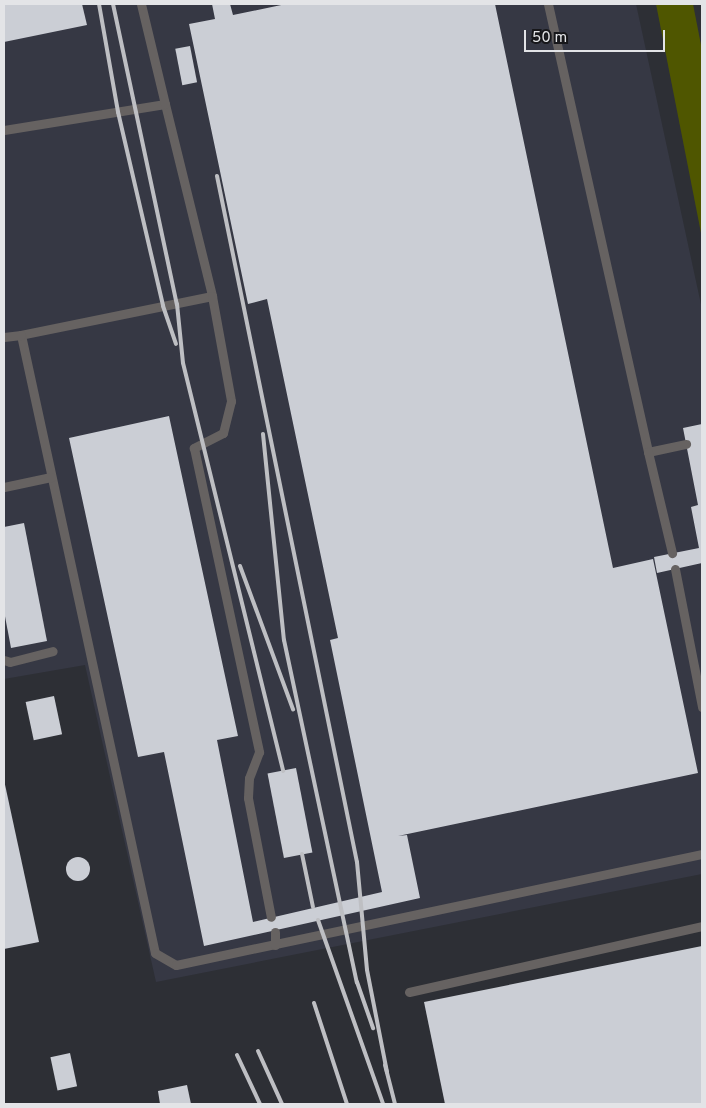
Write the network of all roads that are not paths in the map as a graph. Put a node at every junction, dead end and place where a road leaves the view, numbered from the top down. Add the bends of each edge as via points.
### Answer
1 (141, 4) edge
2 (548, 4) edge
3 (165, 104) junction
4 (4, 130) edge
5 (212, 296) junction
6 (21, 335) junction
7 (4, 337) edge
8 (686, 444) dead end
9 (648, 452) junction
10 (51, 477) junction
11 (4, 487) edge
12 (672, 553) dead end
13 (675, 569) dead end
14 (53, 651) dead end
15 (4, 660) edge
16 (702, 707) edge
17 (702, 854) edge
18 (271, 917) dead end
19 (702, 926) edge
20 (274, 932) dead end
21 (275, 945) junction
22 (409, 992) dead end

1 - 3 lane
2 - 9 lane
3 - 4 lane
3 - 5 lane
5 - 6 lane
5 - 18 lane via 231,401 223,433 194,448 259,752 249,778 248,798
6 - 7 lane
6 - 10 lane
8 - 9 lane
9 - 12 lane
10 - 11 lane
10 - 21 lane via 155,953 176,965
13 - 16 lane
14 - 15 lane via 10,662
17 - 21 lane
19 - 22 lane
20 - 21 lane

